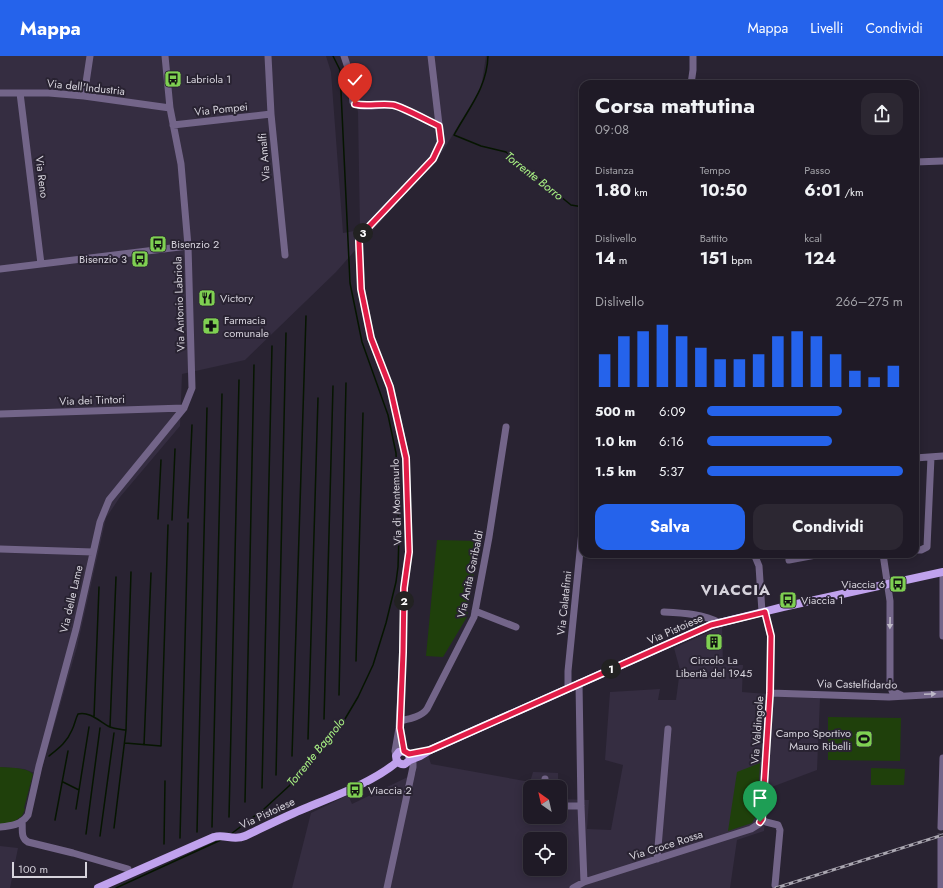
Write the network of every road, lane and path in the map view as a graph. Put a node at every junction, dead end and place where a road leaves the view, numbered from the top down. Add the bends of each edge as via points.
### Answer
1 (90, 56) edge
2 (165, 56) edge
3 (268, 56) edge
4 (344, 56) edge
5 (431, 56) edge
6 (693, 56) edge
7 (692, 80) edge
8 (0, 93) edge
9 (20, 93) junction
10 (84, 96) junction
11 (170, 108) junction
12 (271, 114) junction
13 (173, 125) junction
14 (439, 126) junction
15 (943, 161) edge
16 (919, 162) edge
17 (188, 246) junction
18 (285, 255) dead end
19 (41, 264) junction
20 (0, 269) edge
21 (184, 408) junction
22 (0, 414) edge
23 (506, 427) dead end
24 (943, 456) edge
25 (931, 457) junction
26 (919, 458) edge
27 (0, 549) edge
28 (919, 550) edge
29 (93, 552) junction
30 (579, 558) edge
31 (756, 558) edge
32 (800, 558) edge
33 (884, 558) edge
34 (789, 560) dead end
35 (943, 573) edge
36 (888, 584) junction
37 (475, 611) junction
38 (664, 612) dead end
39 (763, 612) junction
40 (720, 623) junction
41 (516, 627) dead end
42 (943, 636) edge
43 (890, 682) junction
44 (579, 683) junction
45 (568, 688) junction
46 (770, 693) junction
47 (943, 694) edge
48 (867, 696) junction
49 (904, 696) junction
50 (400, 724) junction
51 (668, 729) dead end
52 (404, 758) junction
53 (943, 758) edge
54 (567, 806) edge
55 (581, 806) junction
56 (762, 819) junction
57 (24, 820) junction
58 (11, 826) junction
59 (0, 827) edge
60 (941, 827) dead end
61 (22, 836) junction
62 (941, 840) dead end
63 (657, 859) junction
64 (128, 869) dead end
65 (584, 882) junction
66 (775, 885) dead end
67 (98, 888) edge
68 (387, 888) edge
69 (573, 888) edge
70 (941, 888) edge

1 - 10 street
2 - 11 street, Via Antonio Labriola
3 - 12 street, Via Amalfi
4 - 14 street via 350,71 355,104 394,105
5 - 14 street
6 - 7 street
8 - 9 street, Via dell'Industria
9 - 10 street, Via dell'Industria
9 - 19 street, Via Reno
10 - 11 street, Via dell'Industria
11 - 13 street, Via Antonio Labriola
12 - 13 street, Via Pompei
12 - 18 street, Via Amalfi
13 - 17 street, Via Antonio Labriola via 181,164
14 - 50 street, Via di Montemurlo via 441,142 433,159 362,234 359,241 361,289 371,338 390,387 406,458 409,552 404,588
15 - 16 street
17 - 19 street
17 - 21 street, Via Antonio Labriola via 193,384
19 - 20 street
21 - 22 street, Via dei Tintori
21 - 29 street, Via delle Lame via 109,500 100,522
23 - 37 street, Via Anita Garibaldi
24 - 25 street
25 - 26 street
25 - 28 street via 927,548
27 - 29 street
29 - 57 street, Via delle Lame via 30,808
30 - 45 street, Via Calatafimi
31 - 39 street, Via Valdingole via 759,566
32 - 34 street
33 - 36 street
35 - 36 main road, Via Pistoiese
35 - 42 street
36 - 39 main road, Via Pistoiese
36 -> 43 street
37 - 41 street
37 - 50 street, Via Anita Garibaldi via 472,622 427,709
38 - 40 street via 696,614
39 - 40 main road, Via Pistoiese
39 - 46 street, Via Valdingole via 771,636
40 - 44 main road, Via Pistoiese
43 - 48 street via 885,692
43 - 49 street via 892,691
44 - 45 main road, Via Pistoiese
44 - 55 street
45 - 52 main road, Via Pistoiese via 420,756
46 - 48 street, Via Castelfidardo
46 - 56 street, Via Valdingole
49 -> 47 street, Via Castelfidardo
48 - 49 street, Via Castelfidardo
50 - 52 street, Via di Montemurlo
51 - 63 street
52 - 67 main road, Via Pistoiese via 349,790 245,836 214,837
52 - 68 street, Via di Montemurlo via 414,765
53 - 60 street
54 - 55 street
55 - 65 street
56 - 63 street, Via Croce Rossa via 751,829
56 - 66 street via 778,825 780,830
57 - 58 street
57 - 61 street, Via delle Lame
58 - 59 street
58 - 61 street
61 - 64 street via 28,842
62 - 70 street
63 - 65 street, Via Croce Rossa
65 - 69 street, Via Croce Rossa

